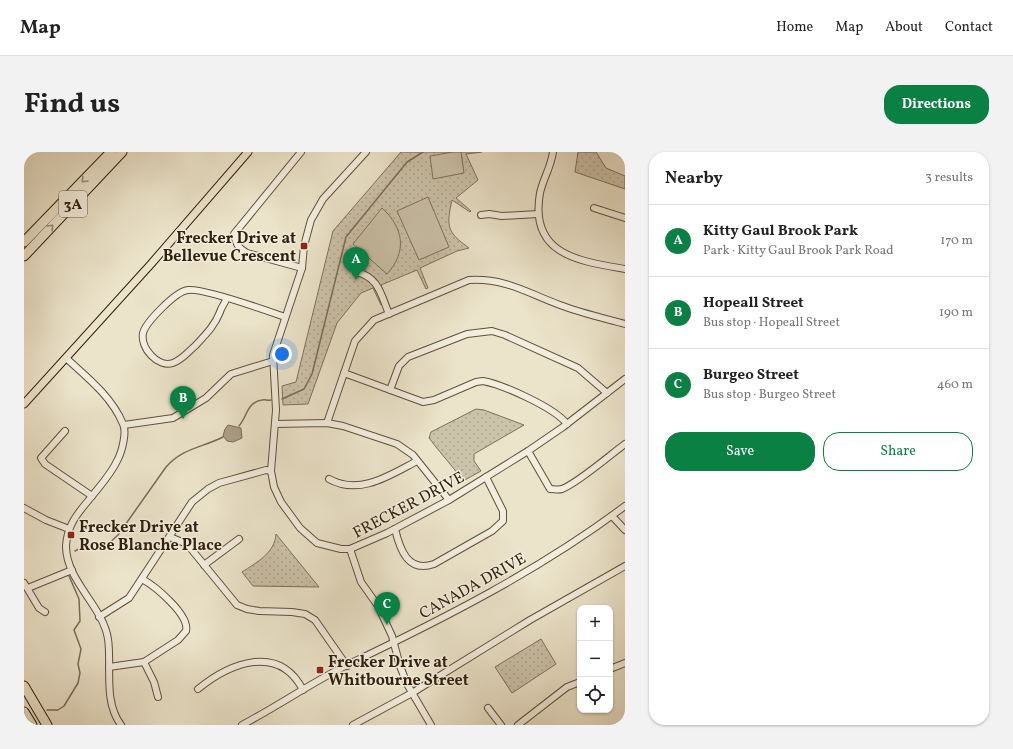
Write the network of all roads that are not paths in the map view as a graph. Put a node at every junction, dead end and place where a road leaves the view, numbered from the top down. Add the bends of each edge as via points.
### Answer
1 (111, 152) edge
2 (122, 152) edge
3 (248, 152) edge
4 (301, 152) edge
5 (366, 152) edge
6 (553, 152) edge
7 (594, 208) dead end
8 (538, 214) junction
9 (481, 215) dead end
10 (625, 218) edge
11 (24, 242) edge
12 (24, 256) edge
13 (302, 268) junction
14 (625, 269) edge
15 (356, 272) dead end
16 (226, 298) junction
17 (389, 314) junction
18 (285, 317) junction
19 (625, 324) edge
20 (66, 358) junction
21 (273, 361) junction
22 (344, 373) junction
23 (625, 379) edge
24 (390, 390) junction
25 (607, 393) junction
26 (24, 404) edge
27 (327, 423) junction
28 (275, 424) junction
29 (567, 424) junction
30 (124, 425) junction
31 (65, 431) dead end
32 (625, 444) edge
33 (528, 451) junction
34 (417, 461) junction
35 (271, 471) junction
36 (486, 477) junction
37 (329, 479) dead end
38 (92, 496) junction
39 (449, 500) junction
40 (625, 506) edge
41 (24, 508) edge
42 (612, 516) junction
43 (69, 529) junction
44 (395, 529) junction
45 (625, 530) edge
46 (170, 537) junction
47 (239, 539) dead end
48 (350, 549) junction
49 (204, 565) junction
50 (625, 566) edge
51 (72, 570) junction
52 (142, 579) junction
53 (24, 582) edge
54 (28, 588) junction
55 (44, 612) dead end
56 (98, 616) junction
57 (393, 642) junction
58 (144, 662) junction
59 (625, 663) edge
60 (347, 666) junction
61 (109, 667) junction
62 (613, 668) edge
63 (577, 683) edge
64 (24, 686) edge
65 (198, 689) dead end
66 (303, 690) junction
67 (412, 693) junction
68 (158, 697) dead end
69 (488, 708) dead end
70 (24, 712) edge
71 (255, 722) edge
72 (32, 725) edge
73 (47, 725) edge
74 (121, 725) edge
75 (242, 725) edge
76 (353, 725) edge
77 (431, 725) edge
78 (501, 725) edge
79 (518, 725) edge

1 -> 11 highway, 3A
12 -> 2 highway, 3A
3 - 20 main road
4 - 13 street via 234,234 239,249
5 - 13 street, FRECKER DRIVE via 316,210 308,229
6 - 8 street via 541,188
7 - 10 street
8 - 9 street
8 - 14 street via 549,240 569,257
13 - 18 street, FRECKER DRIVE
15 - 17 street via 367,275 375,283
16 - 16 street via 211,329 183,357 165,364 155,360 147,350 143,341 146,327 180,292 190,290
16 - 18 street
17 - 19 street via 469,280 482,279 501,281 560,305
17 - 22 street via 374,320 363,330 355,341
18 - 21 street, FRECKER DRIVE
20 - 26 main road
20 - 30 street via 109,400
21 - 28 street, FRECKER DRIVE
21 - 30 street via 231,374 206,398 173,418
22 - 24 street
22 - 27 street
23 - 25 street, FRECKER DRIVE
24 - 25 street via 399,366 408,357 467,334 492,331 578,368
24 - 29 street via 424,402 483,381 543,406 558,414
25 - 29 street, FRECKER DRIVE
27 - 28 street
27 - 34 street via 397,444
28 - 35 street, FRECKER DRIVE
29 - 33 street, FRECKER DRIVE
30 - 38 street via 119,458 111,473
31 - 38 street via 41,458 45,464
32 - 33 street via 563,489 556,490 550,489 545,483
33 - 36 street, FRECKER DRIVE
34 - 37 street via 380,480 364,485 339,484
34 - 39 street
35 - 46 street via 266,470 208,489 192,502
35 - 48 street, FRECKER DRIVE via 274,487 281,502 300,528 317,543
36 - 39 street, FRECKER DRIVE
36 - 44 street via 503,511 503,521 492,531 426,567 411,563
38 - 43 street via 72,520
39 - 44 street, FRECKER DRIVE
40 - 42 street, CANADA DRIVE
41 - 43 street
42 - 45 street
42 - 57 street, CANADA DRIVE via 520,575
43 - 51 street via 66,548
44 - 48 street, FRECKER DRIVE
46 - 49 street via 187,544
46 - 52 street
47 - 49 street
48 - 57 street via 362,582 378,606
49 - 60 street via 236,605 259,611 299,613 315,620
50 - 67 street via 530,620
51 - 54 street
51 - 56 street
52 - 56 street via 129,598
52 - 58 street via 158,588 184,619 187,628 178,640
53 - 54 street
54 - 55 street
56 - 61 street via 108,638
57 - 60 street, CANADA DRIVE
57 - 67 street
58 - 61 street
58 - 68 street
59 - 62 street
60 - 66 street, CANADA DRIVE
61 - 74 street via 112,706
63 - 79 street via 567,687
64 - 73 highway
65 - 66 street via 227,668 261,661 283,666
66 - 71 street, CANADA DRIVE
67 - 76 street
67 - 77 street
69 - 78 street
70 - 72 highway
71 - 75 street, CANADA DRIVE

